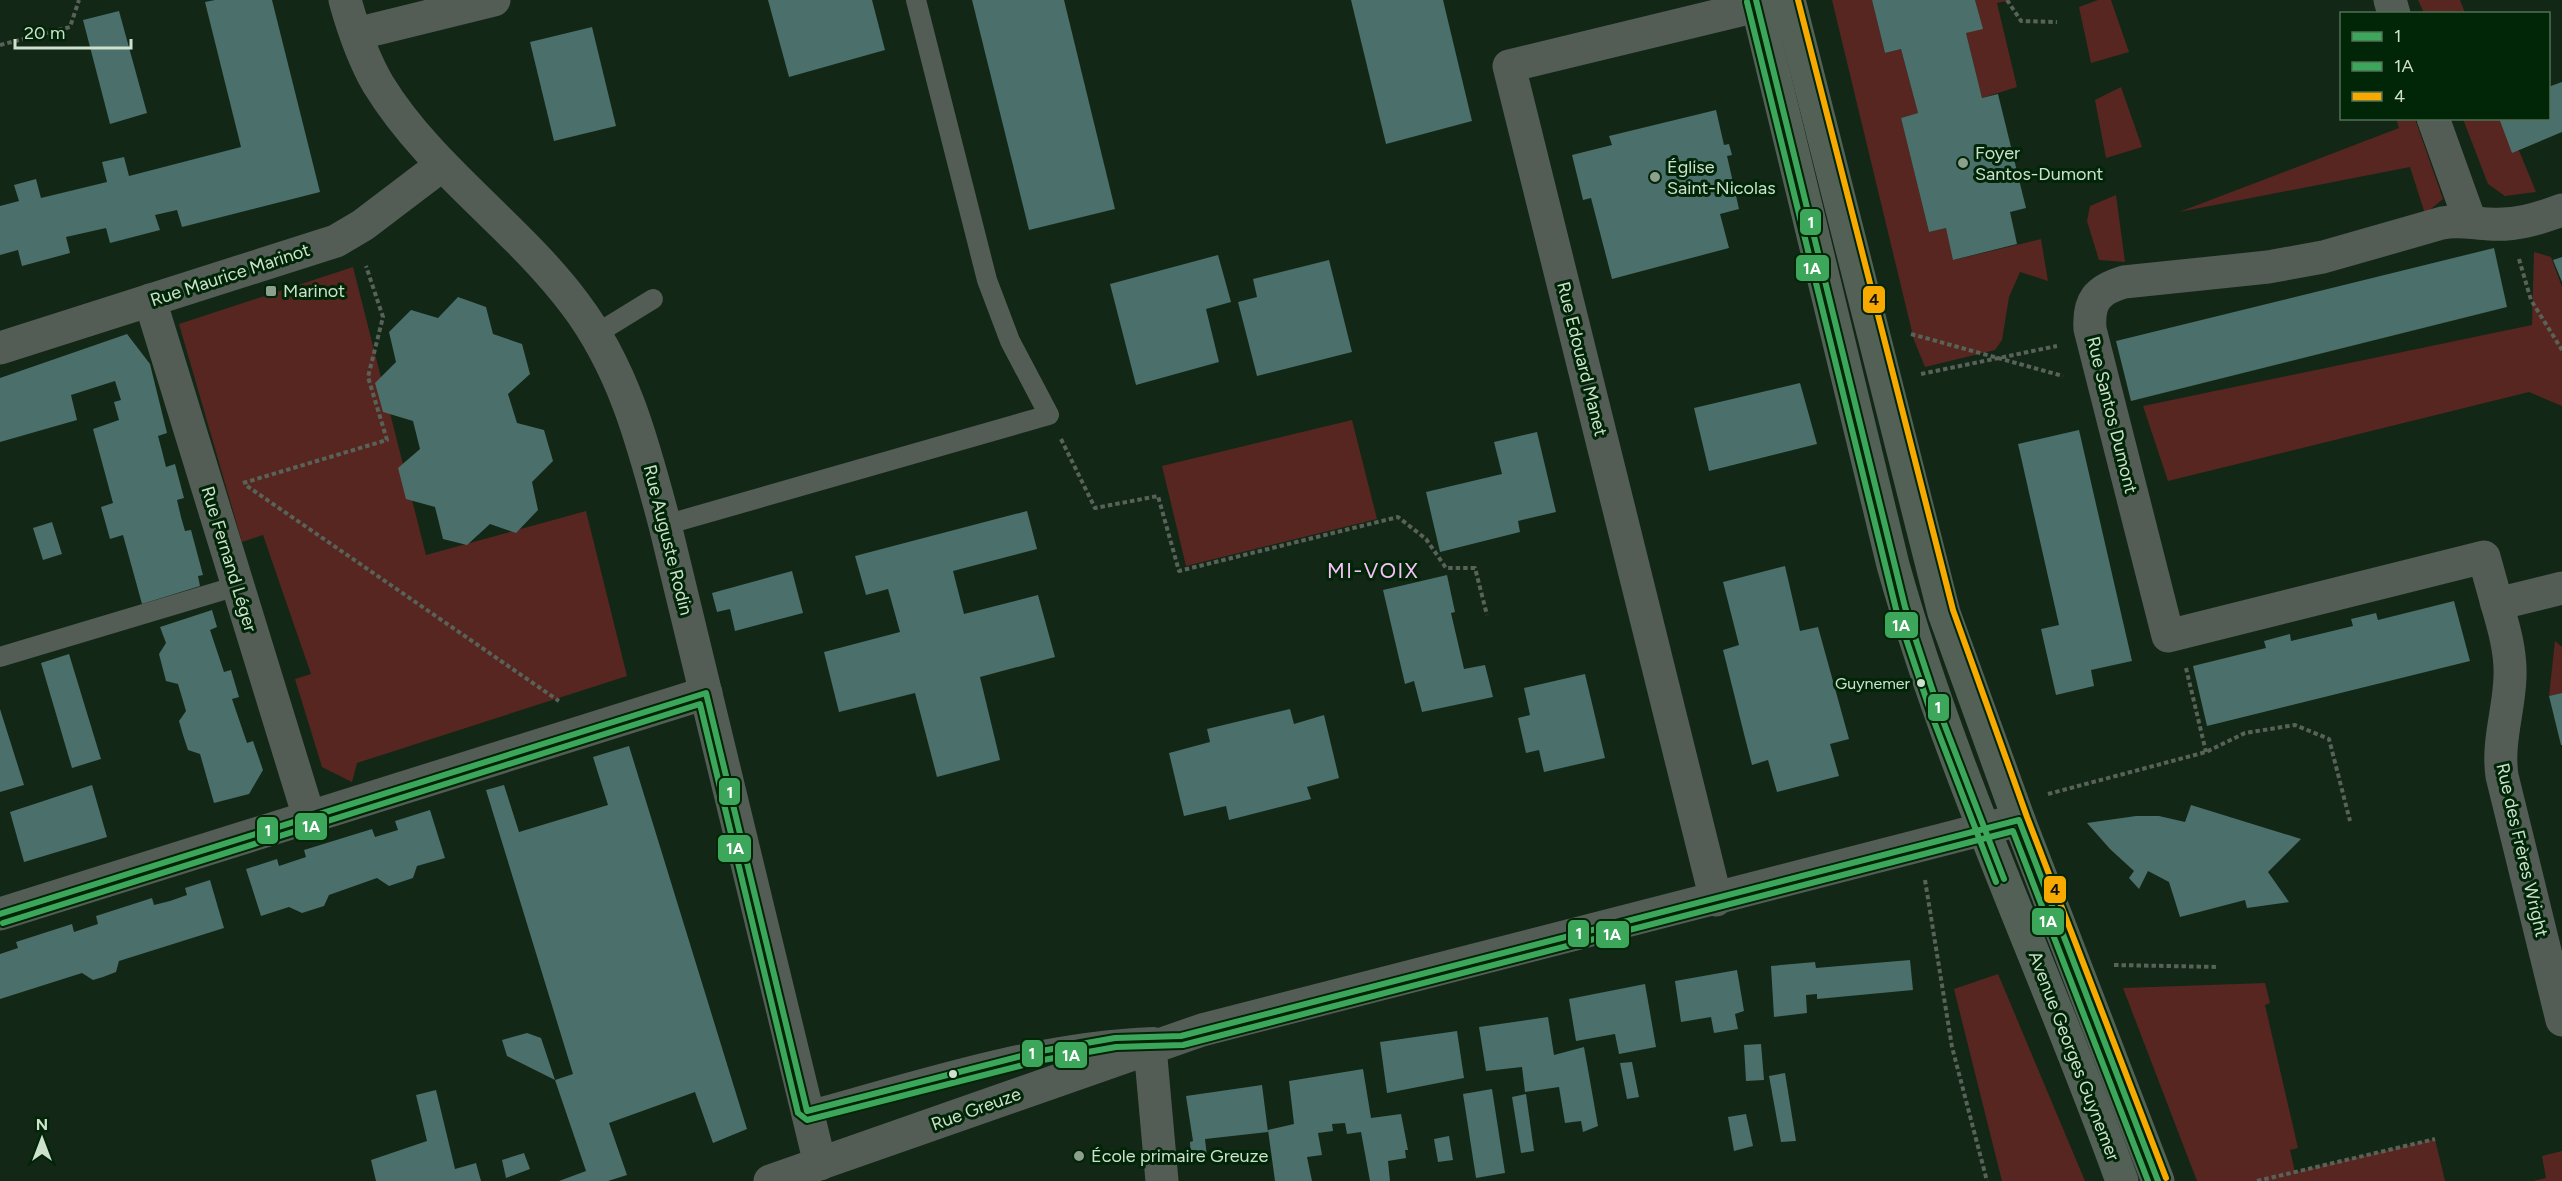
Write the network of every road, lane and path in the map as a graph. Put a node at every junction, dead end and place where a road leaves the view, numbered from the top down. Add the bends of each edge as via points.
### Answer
1 (79, 0) edge
2 (345, 0) edge
3 (494, 0) edge
4 (916, 0) edge
5 (1790, 0) edge
6 (2007, 0) edge
7 (1756, 3) edge
8 (2057, 22) dead end
9 (356, 34) junction
10 (0, 45) edge
11 (2434, 120) edge
12 (442, 165) junction
13 (2562, 210) edge
14 (2470, 221) junction
15 (2509, 224) junction
16 (353, 230) junction
17 (653, 299) dead end
18 (150, 300) junction
19 (1870, 322) junction
20 (597, 334) junction
21 (2093, 340) junction
22 (0, 348) edge
23 (2562, 350) edge
24 (1995, 357) junction
25 (1885, 382) junction
26 (2105, 387) junction
27 (1049, 415) junction
28 (243, 483) junction
29 (209, 491) junction
30 (665, 525) junction
31 (237, 586) junction
32 (2562, 588) edge
33 (2497, 604) junction
34 (1487, 615) dead end
35 (2177, 634) junction
36 (0, 657) edge
37 (706, 693) junction
38 (597, 728) junction
39 (2206, 752) junction
40 (2016, 812) junction
41 (309, 818) junction
42 (2350, 821) dead end
43 (1984, 830) junction
44 (1920, 846) junction
45 (1716, 900) junction
46 (0, 914) edge
47 (2076, 964) junction
48 (2219, 967) dead end
49 (2562, 1020) edge
50 (1181, 1036) junction
51 (1150, 1047) junction
52 (807, 1111) junction
53 (2435, 1139) dead end
54 (820, 1164) junction
55 (770, 1181) edge
56 (1162, 1181) edge
57 (1987, 1181) edge
58 (2122, 1181) edge
59 (2158, 1181) edge
60 (2257, 1181) edge

1 - 10 path via 70,27
2 - 9 street, Rue Auguste Rodin
3 - 9 street
4 - 27 lane via 987,280 1010,341
5 - 19 street, Avenue Georges Guynemer
6 - 8 path via 2021,21
7 - 43 street, Avenue Georges Guynemer via 1893,565 1915,642
7 - 45 street, Rue Edouard Manet via 1509,66
9 - 12 street, Rue Auguste Rodin via 378,84
11 - 14 street
12 - 16 street, Rue Maurice Marinot
12 - 20 street, Rue Auguste Rodin via 530,250
13 - 15 street, Rue Santos Dumont
14 - 15 street, Rue Santos Dumont
14 - 21 street, Rue Santos Dumont via 2442,223 2322,257 2268,267 2108,287 2095,297 2089,314
15 - 23 path via 2531,300
16 - 18 street, Rue Maurice Marinot via 336,241
16 - 28 path via 383,317 368,377 387,440
17 - 20 lane
18 - 22 street, Rue Maurice Marinot
18 - 29 street, Rue Fernand Léger
19 - 24 path
19 - 25 street, Avenue Georges Guynemer
20 - 30 street, Rue Auguste Rodin via 635,416
21 - 24 path
21 - 26 street, Rue Santos Dumont
24 - 25 path
24 - 26 path
25 - 40 street, Avenue Georges Guynemer via 1940,602
26 - 35 street, Rue Santos Dumont via 2168,636
27 - 30 lane
27 - 34 path via 1095,508 1158,496 1179,572 1398,518 1426,539 1446,568 1475,568
28 - 29 path
28 - 38 path
29 - 31 street, Rue Fernand Léger
30 - 37 street, Rue Auguste Rodin
31 - 36 lane
31 - 41 street, Rue Fernand Léger
32 - 33 street
33 - 35 street via 2484,557
33 - 49 street, Rue des Frères Wright via 2509,647 2510,677 2501,746 2502,776
35 - 39 path
37 - 38 street
37 - 52 street, Rue Auguste Rodin
38 - 41 street
39 - 40 path
39 - 42 path via 2245,733 2295,725 2329,739
40 - 43 street, Rue Greuze
40 - 47 street, Avenue Georges Guynemer
41 - 46 street
43 - 44 street, Rue Greuze
43 - 58 street, Avenue Georges Guynemer
44 - 45 street, Rue Greuze
44 - 57 path via 1952,1047
45 - 50 street, Rue Greuze
47 - 48 path
47 - 59 street, Avenue Georges Guynemer
50 - 51 street, Rue Greuze
50 - 52 lane, Rue Greuze via 1115,1038 1059,1047
51 - 54 street, Rue Greuze
51 - 56 street
52 - 54 street, Rue Auguste Rodin
53 - 60 path
54 - 55 street, Rue Greuze

